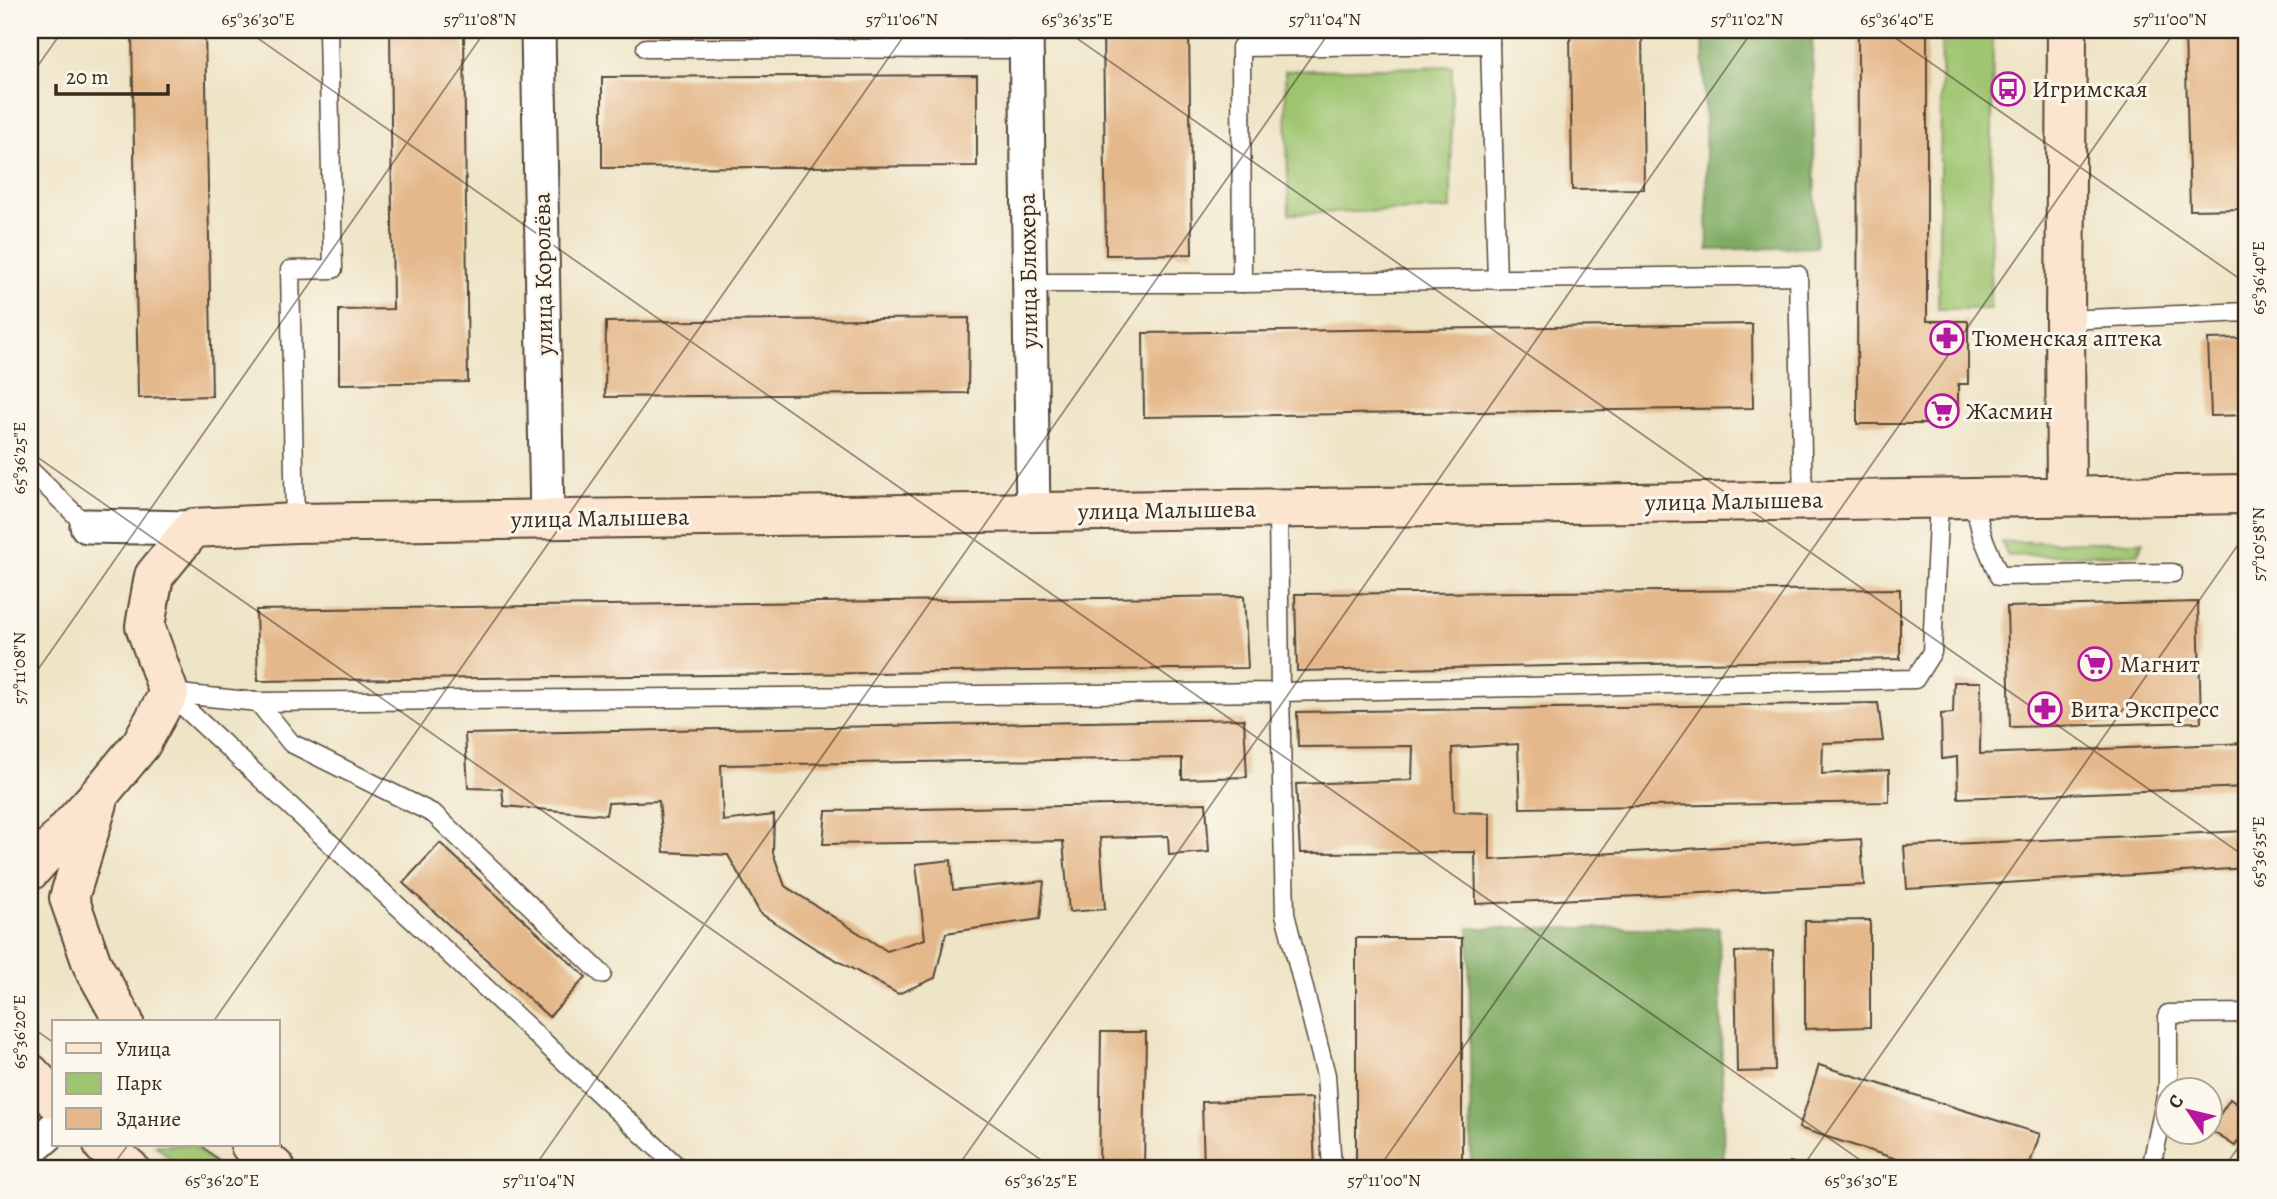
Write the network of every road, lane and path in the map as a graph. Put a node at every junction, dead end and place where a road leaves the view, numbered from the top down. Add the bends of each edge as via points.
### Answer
1 (328, 30) edge
2 (538, 30) edge
3 (2067, 30) edge
4 (1490, 37) edge
5 (1026, 39) edge
6 (646, 48) dead end
7 (1497, 280) junction
8 (1028, 283) junction
9 (1242, 283) junction
10 (2247, 312) edge
11 (2065, 320) junction
12 (30, 470) edge
13 (2247, 494) edge
14 (2066, 496) junction
15 (1956, 498) junction
16 (1803, 500) junction
17 (1278, 508) junction
18 (1033, 512) junction
19 (547, 519) junction
20 (295, 523) junction
21 (87, 526) joint
22 (192, 528) junction
23 (2173, 573) dead end
24 (1280, 692) junction
25 (169, 693) junction
26 (258, 702) junction
27 (102, 791) junction
28 (30, 871) edge
29 (30, 882) edge
30 (69, 898) junction
31 (602, 974) dead end
32 (2247, 1013) edge
33 (123, 1020) edge
34 (30, 1073) edge
35 (52, 1097) edge
36 (52, 1131) edge
37 (104, 1146) edge
38 (251, 1146) edge
39 (30, 1150) edge
40 (130, 1169) edge
41 (276, 1169) edge
42 (680, 1169) edge
43 (1332, 1169) edge
44 (2151, 1169) edge

1 - 20 lane via 333,269 290,270
2 - 19 street, улица Королёва
3 - 11 street
4 - 7 lane
4 - 9 lane via 1241,47
5 - 6 lane
5 - 8 street, улица Блюхера
7 - 9 lane
7 - 16 lane via 1798,275
8 - 9 lane
8 - 18 street, улица Блюхера
10 - 11 lane
11 - 14 street
12 - 21 lane
13 - 14 street, улица Малышева
14 - 15 street, улица Малышева
15 - 16 street, улица Малышева
15 - 23 lane via 1982,535 1999,576
15 - 24 lane via 1932,652 1915,679
16 - 17 street, улица Малышева
17 - 18 street, улица Малышева
17 - 24 lane
18 - 19 street, улица Малышева
19 - 20 street, улица Малышева
20 - 22 street, улица Малышева
21 - 22 street, улица Малышева
22 - 25 street via 154,576 145,626
24 - 26 lane
24 - 43 lane via 1284,914 1326,1075
25 - 26 lane
25 - 27 street via 141,744
25 - 42 lane
26 - 31 lane via 291,743 434,814
27 - 28 street
27 - 30 street
29 - 30 street via 40,880 55,886
30 - 33 street via 92,964
32 - 44 lane via 2168,1014 2168,1087
34 - 35 street
36 - 39 street
37 - 40 street
38 - 41 street

